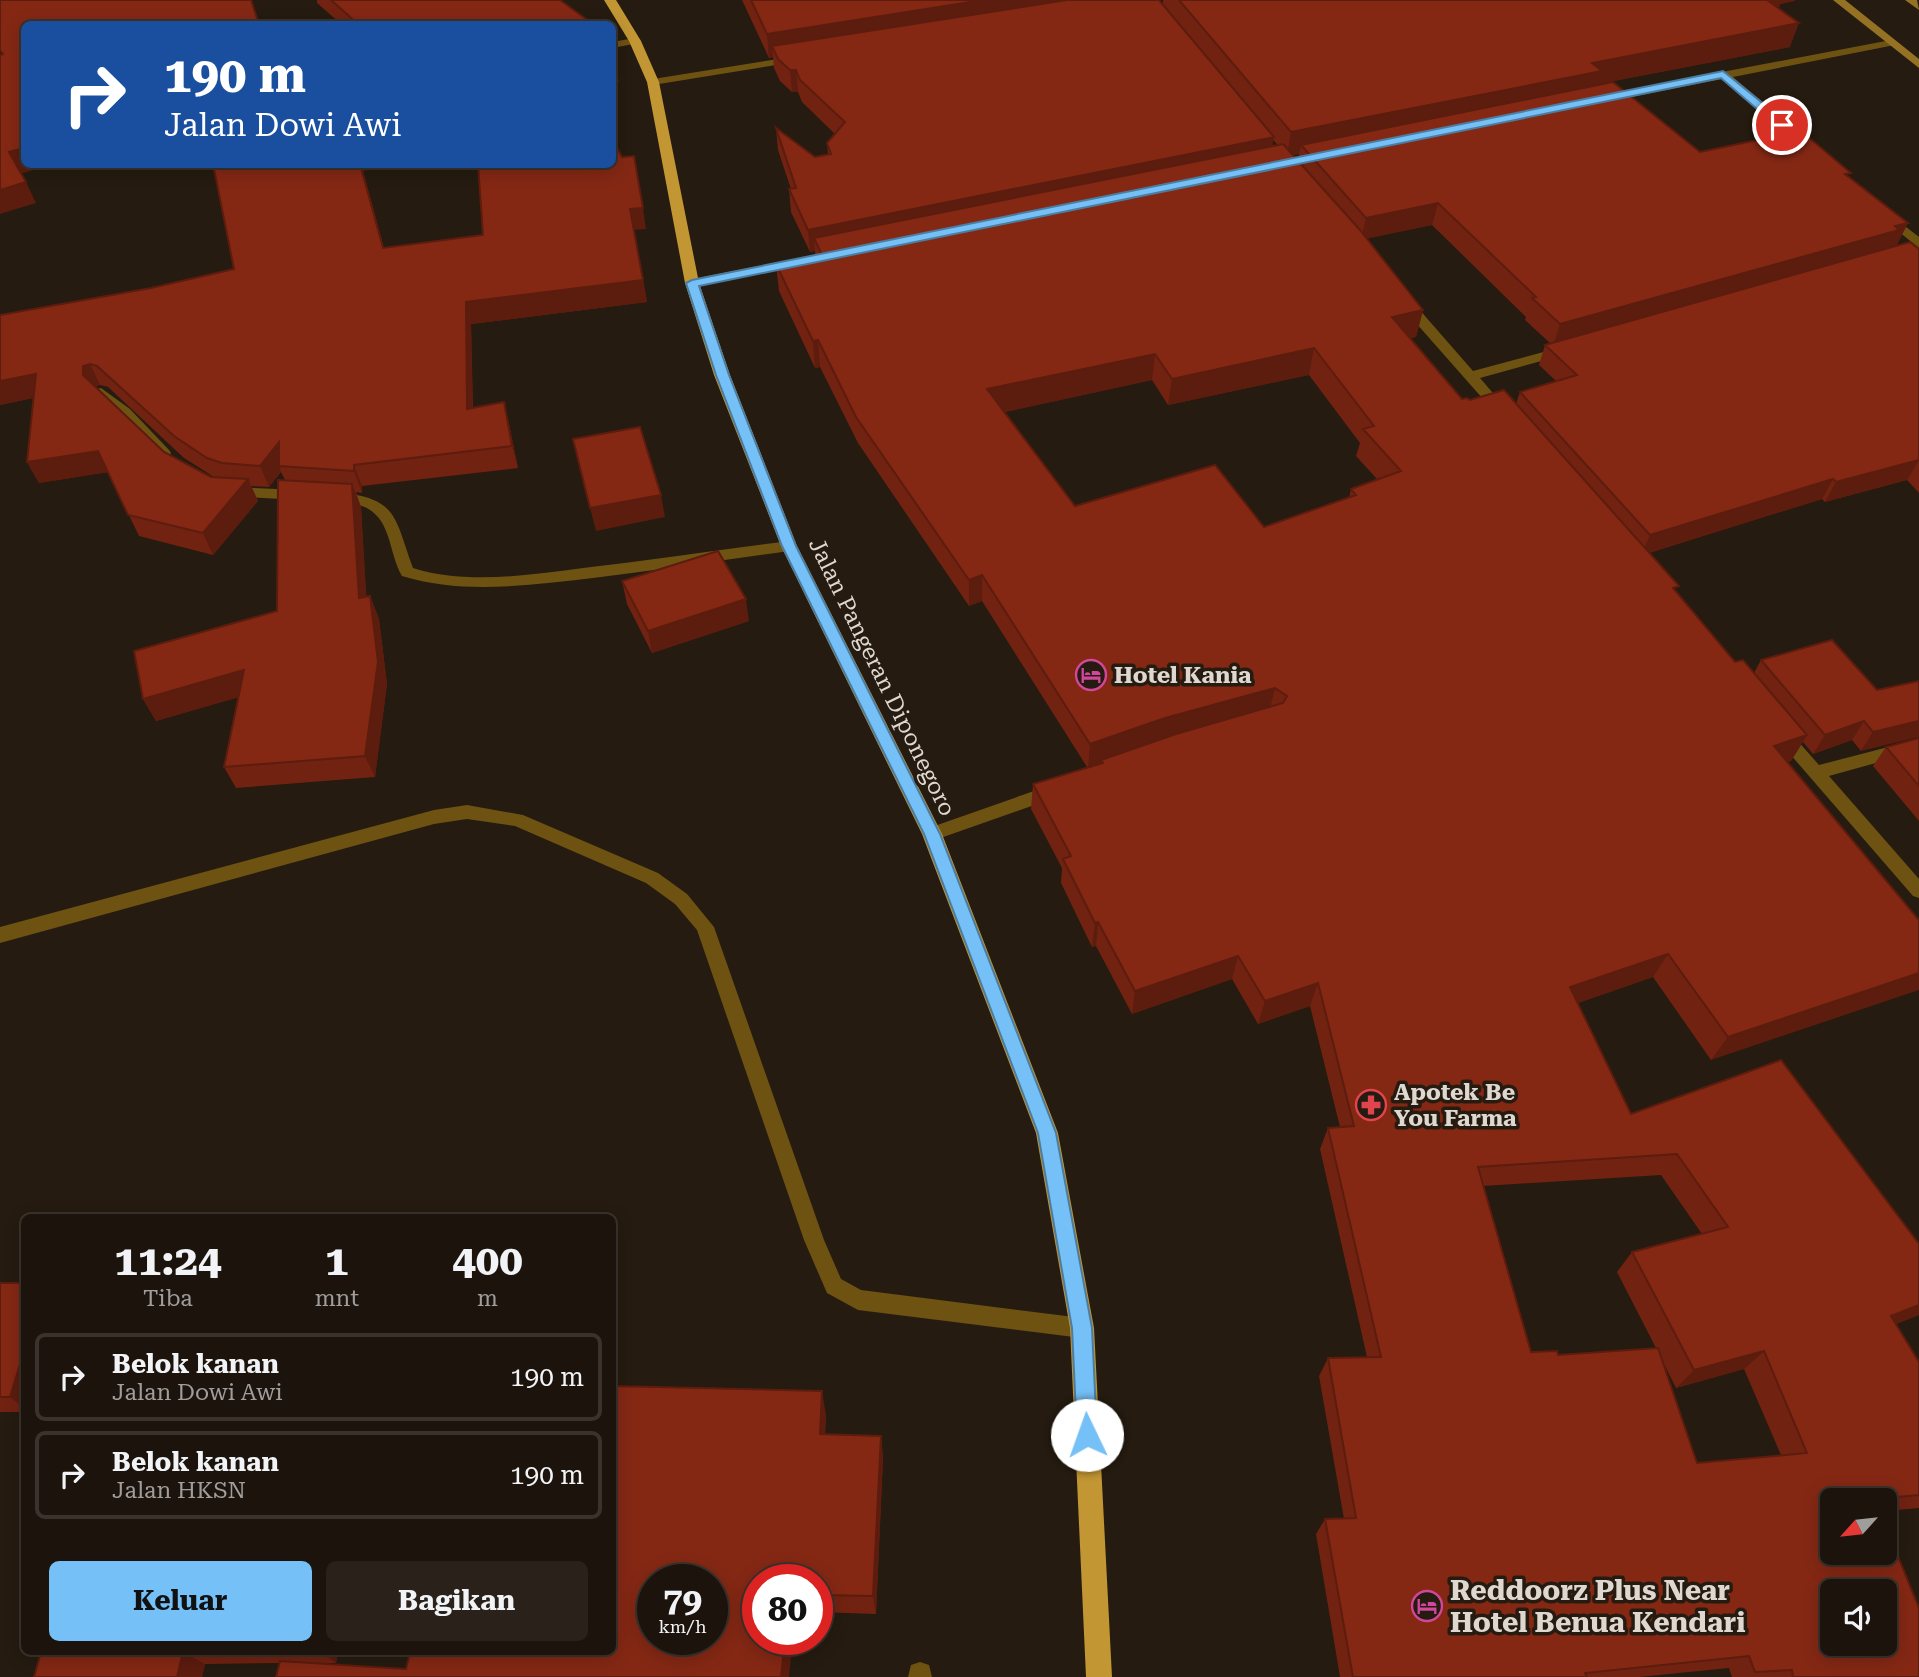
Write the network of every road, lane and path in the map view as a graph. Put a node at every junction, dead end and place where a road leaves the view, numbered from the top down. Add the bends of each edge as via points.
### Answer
1 (610, 0) edge
2 (1838, 0) edge
3 (1910, 0) edge
4 (1919, 7) edge
5 (635, 41) junction
6 (616, 43) edge
7 (1891, 43) junction
8 (805, 58) edge
9 (1919, 65) edge
10 (1723, 74) junction
11 (653, 82) junction
12 (1586, 102) edge
13 (1816, 154) edge
14 (1878, 208) edge
15 (1919, 244) edge
16 (814, 259) edge
17 (692, 283) junction
18 (1400, 296) edge
19 (1576, 346) edge
20 (1471, 376) junction
21 (101, 392) edge
22 (1517, 429) edge
23 (181, 468) edge
24 (218, 487) edge
25 (789, 546) junction
26 (1771, 721) edge
27 (1919, 745) edge
28 (1815, 773) junction
29 (1076, 783) edge
30 (932, 834) junction
31 (1919, 891) edge
32 (0, 935) edge
33 (1082, 1328) junction
34 (1099, 1677) edge

1 - 5 highway, Jalan Pangeran Diponegoro
2 - 7 main road
3 - 4 main road
5 - 6 street
5 - 11 highway, Jalan Pangeran Diponegoro
7 - 9 main road
7 - 10 street
8 - 11 street
10 - 12 street
10 - 13 street
11 - 17 highway, Jalan Pangeran Diponegoro
14 - 15 street
16 - 17 street
17 - 25 highway, Jalan Pangeran Diponegoro via 722,375
18 - 20 street
19 - 20 street
20 - 22 street
21 - 23 street
24 - 25 street via 227,492 365,499 385,512 407,572 432,579 509,582
25 - 30 highway, Jalan Pangeran Diponegoro
26 - 28 street
27 - 28 street
28 - 31 street
29 - 30 street
30 - 33 highway, Jalan Pangeran Diponegoro via 1047,1133
32 - 33 street via 434,817 467,812 517,820 672,890 705,927 834,1286 858,1300
33 - 34 highway, Jalan Pangeran Diponegoro

